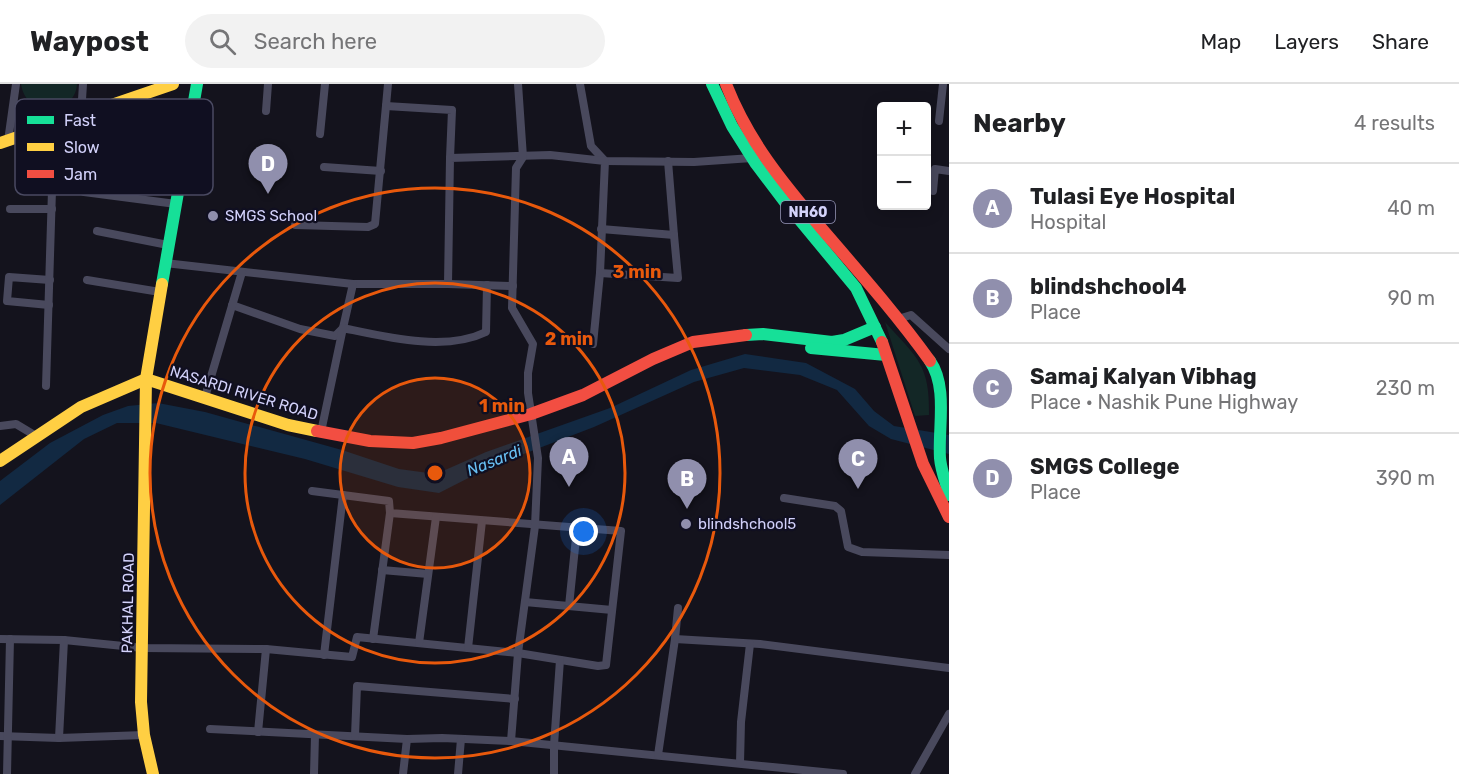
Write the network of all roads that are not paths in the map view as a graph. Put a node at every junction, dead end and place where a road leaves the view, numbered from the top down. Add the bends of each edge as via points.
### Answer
1 (16, 84) edge
2 (83, 84) edge
3 (173, 84) edge
4 (197, 84) edge
5 (268, 84) edge
6 (325, 84) edge
7 (388, 84) edge
8 (518, 84) edge
9 (580, 84) edge
10 (712, 84) edge
11 (726, 84) edge
12 (943, 84) edge
13 (136, 97) joint
14 (82, 99) edge
15 (130, 99) edge
16 (194, 99) edge
17 (386, 106) junction
18 (266, 111) dead end
19 (939, 121) dead end
20 (320, 134) dead end
21 (4, 142) edge
22 (763, 154) junction
23 (524, 157) junction
24 (450, 158) junction
25 (751, 158) junction
26 (605, 160) junction
27 (668, 160) junction
28 (324, 167) dead end
29 (381, 171) junction
30 (949, 171) edge
31 (933, 191) dead end
32 (52, 195) edge
33 (107, 195) edge
34 (178, 195) edge
35 (176, 204) junction
36 (10, 209) dead end
37 (52, 209) junction
38 (295, 225) dead end
39 (601, 229) junction
40 (97, 231) dead end
41 (674, 235) junction
42 (168, 245) junction
43 (165, 262) junction
44 (242, 272) junction
45 (600, 273) junction
46 (50, 280) junction
47 (87, 280) dead end
48 (353, 284) junction
49 (447, 284) junction
50 (487, 285) junction
51 (513, 286) junction
52 (160, 292) junction
53 (49, 305) junction
54 (232, 305) junction
55 (898, 319) junction
56 (875, 327) junction
57 (343, 328) junction
58 (746, 335) junction
59 (593, 344) dead end
60 (949, 349) edge
61 (886, 355) junction
62 (146, 384) junction
63 (46, 386) dead end
64 (205, 397) junction
65 (532, 419) junction
66 (0, 426) edge
67 (321, 432) junction
68 (36, 436) junction
69 (0, 461) edge
70 (312, 491) dead end
71 (343, 495) junction
72 (949, 495) edge
73 (784, 498) dead end
74 (390, 513) junction
75 (436, 517) junction
76 (949, 517) edge
77 (482, 521) junction
78 (535, 526) junction
79 (577, 528) junction
80 (949, 555) edge
81 (382, 570) junction
82 (428, 574) junction
83 (525, 602) junction
84 (568, 606) junction
85 (678, 608) dead end
86 (612, 610) junction
87 (0, 639) edge
88 (10, 639) junction
89 (373, 639) junction
90 (675, 639) junction
91 (64, 640) junction
92 (419, 643) junction
93 (750, 644) junction
94 (143, 648) junction
95 (468, 648) junction
96 (266, 649) junction
97 (518, 653) junction
98 (324, 655) junction
99 (560, 660) junction
100 (949, 668) edge
101 (515, 699) junction
102 (949, 714) edge
103 (210, 729) dead end
104 (258, 732) junction
105 (144, 735) junction
106 (315, 735) junction
107 (4, 736) edge
108 (356, 736) junction
109 (59, 738) junction
110 (407, 739) junction
111 (461, 739) junction
112 (511, 741) junction
113 (554, 745) junction
114 (658, 755) junction
115 (740, 764) junction
116 (758, 770) edge
117 (811, 772) edge
118 (7, 774) edge
119 (153, 774) edge
120 (314, 774) edge
121 (404, 774) edge
122 (458, 774) edge
123 (554, 774) edge
124 (843, 774) edge
125 (915, 774) edge

1 - 21 street
2 - 14 street
3 - 13 main road
4 - 16 main road
5 - 18 street
6 - 20 street
7 - 17 street
8 - 23 street
9 - 26 street via 591,146
10 - 25 main road, NH60
11 - 22 main road, NH60 via 750,136
12 - 19 street
13 - 15 main road
17 - 24 street via 452,110
17 - 29 street
22 - 25 street
22 - 55 main road, NH60
23 - 24 street
23 - 26 street
23 - 51 street via 516,168
24 - 49 street
25 - 27 street
25 - 56 main road, NH60 via 849,278
26 - 27 street
26 - 39 street
27 - 41 street
28 - 29 street
29 - 38 street via 375,224
30 - 31 street via 935,169
32 - 37 street
33 - 35 street
34 - 35 main road
35 - 42 main road
36 - 37 street
37 - 46 street
39 - 41 street
39 - 45 street
40 - 42 street
41 - 45 street via 678,278
42 - 43 main road
43 - 44 street
43 - 52 main road
44 - 48 street
44 - 54 street
45 - 59 street
46 - 53 street
46 - 53 street via 9,277 7,301
47 - 52 street
48 - 49 street
48 - 57 street
49 - 50 street
50 - 51 street
50 - 57 street via 486,332 470,340 406,341
51 - 65 street via 512,308 533,344 528,373
52 - 62 main road
53 - 63 street
54 - 57 street via 300,329 335,336
54 - 64 street
55 - 60 street via 911,315
55 - 72 main road, NH60 via 935,368 940,389 940,461
56 - 58 main road, NASARDI RIVER ROAD via 832,342
56 - 61 main road, NH60
57 - 67 street
58 - 61 main road via 764,342
58 - 65 main road, NASARDI RIVER ROAD via 681,346
61 - 76 main road, NH60 via 927,474
62 - 64 main road, NASARDI RIVER ROAD
62 - 68 main road via 81,407
62 - 94 main road, PAKHAL ROAD
64 - 67 main road, NASARDI RIVER ROAD
65 - 67 main road, NASARDI RIVER ROAD via 413,443 370,441
65 - 78 street via 538,458
66 - 68 street via 16,424
68 - 69 main road
70 - 71 street
71 - 74 street via 389,501
71 - 98 street
73 - 80 street via 835,506 841,512 848,547 862,552
74 - 75 street
74 - 81 street
75 - 77 street
75 - 82 street
77 - 78 street
77 - 95 street
78 - 79 street
78 - 83 street
79 - 84 street
79 - 86 street via 621,531
81 - 82 street
81 - 89 street
82 - 92 street
83 - 84 street
83 - 97 street
84 - 86 street
85 - 90 street
86 - 99 street via 606,665
87 - 88 street
88 - 91 street
88 - 107 street
89 - 92 street
89 - 98 street via 357,637 352,657
90 - 93 street
90 - 114 street
91 - 94 street
91 - 109 street
92 - 95 street
93 - 100 street
93 - 115 street
94 - 96 street
94 - 105 main road, PAKHAL ROAD
95 - 97 street
96 - 98 street
96 - 104 street
97 - 99 street
97 - 101 street
99 - 113 street
101 - 108 street via 357,686
101 - 112 street
102 - 125 street
103 - 104 street
104 - 106 street
105 - 109 street
105 - 119 main road, PAKHAL ROAD
106 - 108 street
106 - 120 street
107 - 109 street
107 - 118 street
108 - 110 street
110 - 111 street
110 - 121 street
111 - 112 street
111 - 122 street
112 - 113 street
113 - 114 street
113 - 123 street
114 - 115 street
115 - 116 street
116 - 117 street
117 - 124 street

